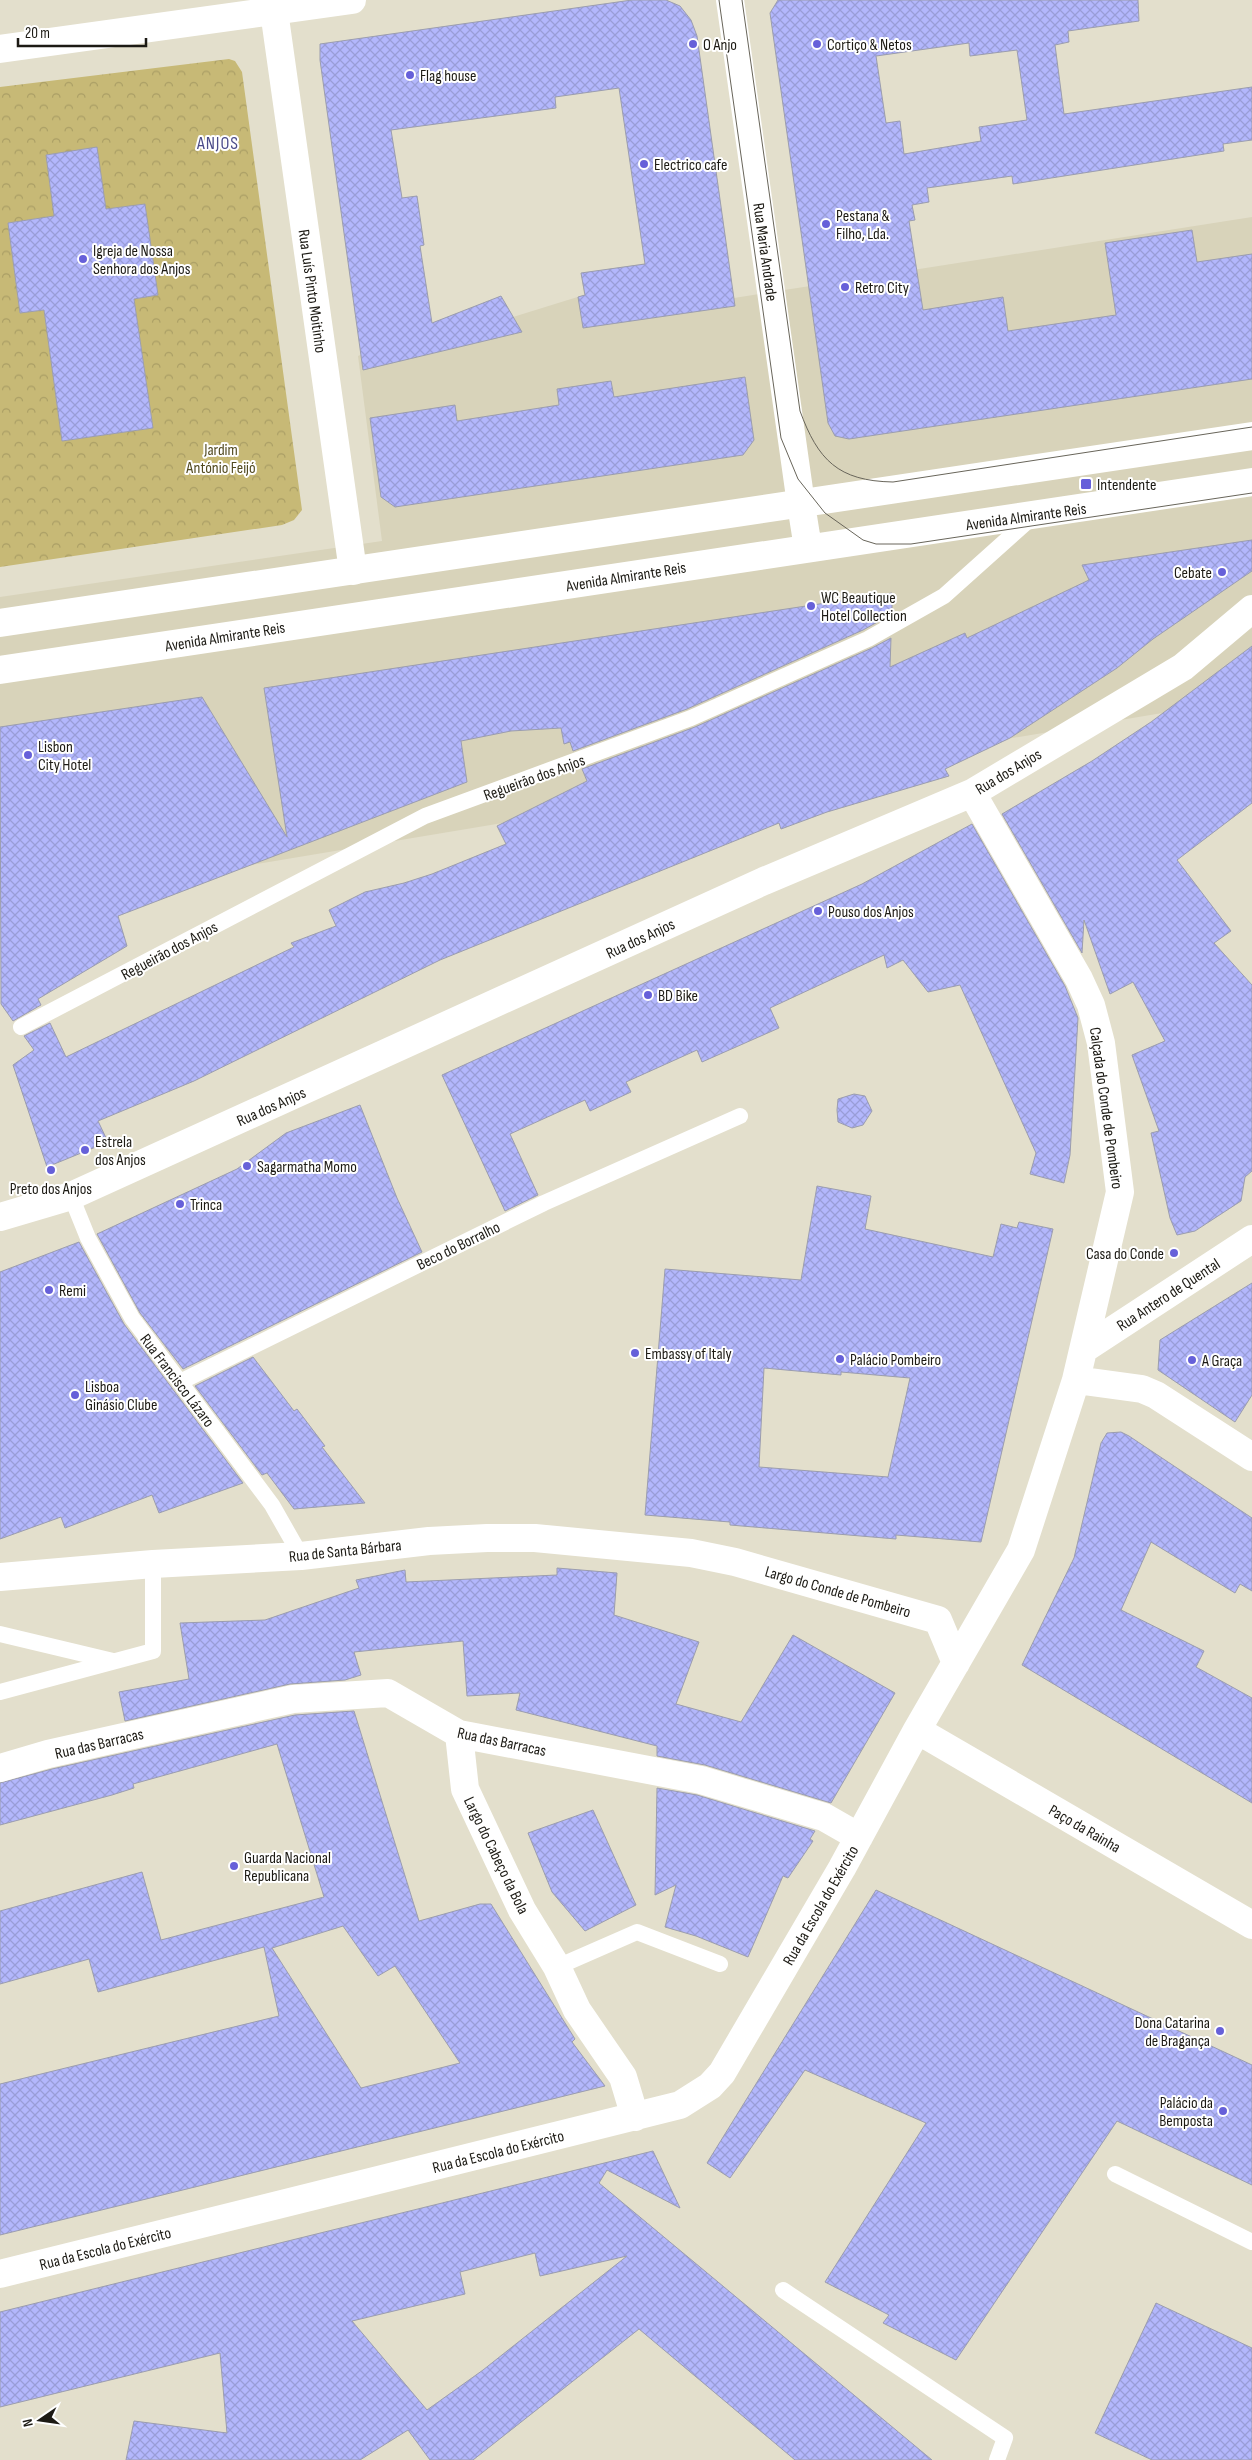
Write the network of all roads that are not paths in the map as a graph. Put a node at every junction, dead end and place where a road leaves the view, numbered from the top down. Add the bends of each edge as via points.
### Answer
1 (352, 0) edge
2 (730, 0) edge
3 (274, 11) junction
4 (0, 49) edge
5 (1252, 436) edge
6 (1252, 482) edge
7 (801, 504) junction
8 (1036, 514) junction
9 (808, 548) junction
10 (352, 571) junction
11 (1252, 609) edge
12 (0, 624) edge
13 (0, 670) edge
14 (972, 793) junction
15 (21, 1027) dead end
16 (740, 1116) dead end
17 (70, 1196) junction
18 (0, 1217) edge
19 (1252, 1239) edge
20 (1084, 1349) junction
21 (1076, 1380) junction
22 (180, 1382) junction
23 (1252, 1457) edge
24 (691, 1552) joint
25 (301, 1556) junction
26 (153, 1564) junction
27 (0, 1577) edge
28 (0, 1634) edge
29 (115, 1661) junction
30 (956, 1664) junction
31 (0, 1692) edge
32 (918, 1730) junction
33 (459, 1734) junction
34 (0, 1768) edge
35 (859, 1838) junction
36 (1252, 1925) edge
37 (720, 1964) dead end
38 (557, 1968) junction
39 (635, 2117) junction
40 (1115, 2174) dead end
41 (1252, 2242) edge
42 (0, 2274) edge
43 (783, 2290) dead end
44 (997, 2460) edge

1 - 3 street
2 - 7 street, Rua Maria Andrade
3 - 4 street
3 - 10 street, Rua Luís Pinto Moitinho
5 - 7 street
6 - 8 street, Avenida Almirante Reis
7 - 9 street, Rua Maria Andrade
7 - 10 street
8 - 9 street, Avenida Almirante Reis
8 - 15 lane, Regueirão dos Anjos via 944,596 868,638 691,718 425,816
9 - 13 street, Avenida Almirante Reis
10 - 12 street
11 - 14 street, Rua dos Anjos via 1183,667
14 - 17 street, Rua dos Anjos via 764,881
14 - 20 street, Calçada do Conde de Pombeiro via 1079,979 1091,1004 1101,1043 1120,1192
16 - 22 lane, Beco do Borralho via 544,1203
17 - 18 street, Rua dos Anjos
17 - 22 lane, Rua Francisco Lázaro via 88,1238 132,1318
19 - 20 street, Rua Antero de Quental
20 - 21 street, Calçada do Conde de Pombeiro
21 - 23 street via 1142,1389 1156,1395
21 - 30 street, Calçada do Conde de Pombeiro via 1021,1550
22 - 25 lane, Rua Francisco Lázaro via 272,1505
24 - 25 street, Rua de Santa Bárbara via 535,1538 487,1538
24 - 30 street, Largo do Conde de Pombeiro via 938,1620
25 - 26 street, Rua de Santa Bárbara
26 - 27 street, Rua de Santa Bárbara
26 - 29 lane via 153,1651
28 - 29 lane
29 - 31 lane
30 - 32 street
32 - 35 street
32 - 36 street, Paço da Rainha
33 - 34 street, Rua das Barracas via 388,1693 293,1699 48,1754
33 - 35 street, Rua das Barracas via 701,1780 824,1817
33 - 38 street, Largo do Cabeço da Bola via 465,1789 522,1910
35 - 39 street, Rua da Escola do Exército via 722,2072 696,2097 680,2105
37 - 38 lane via 637,1932
38 - 39 street, Largo do Cabeço da Bola via 577,2010 623,2077
39 - 42 street, Rua da Escola do Exército
40 - 41 lane
43 - 44 lane via 1005,2438

